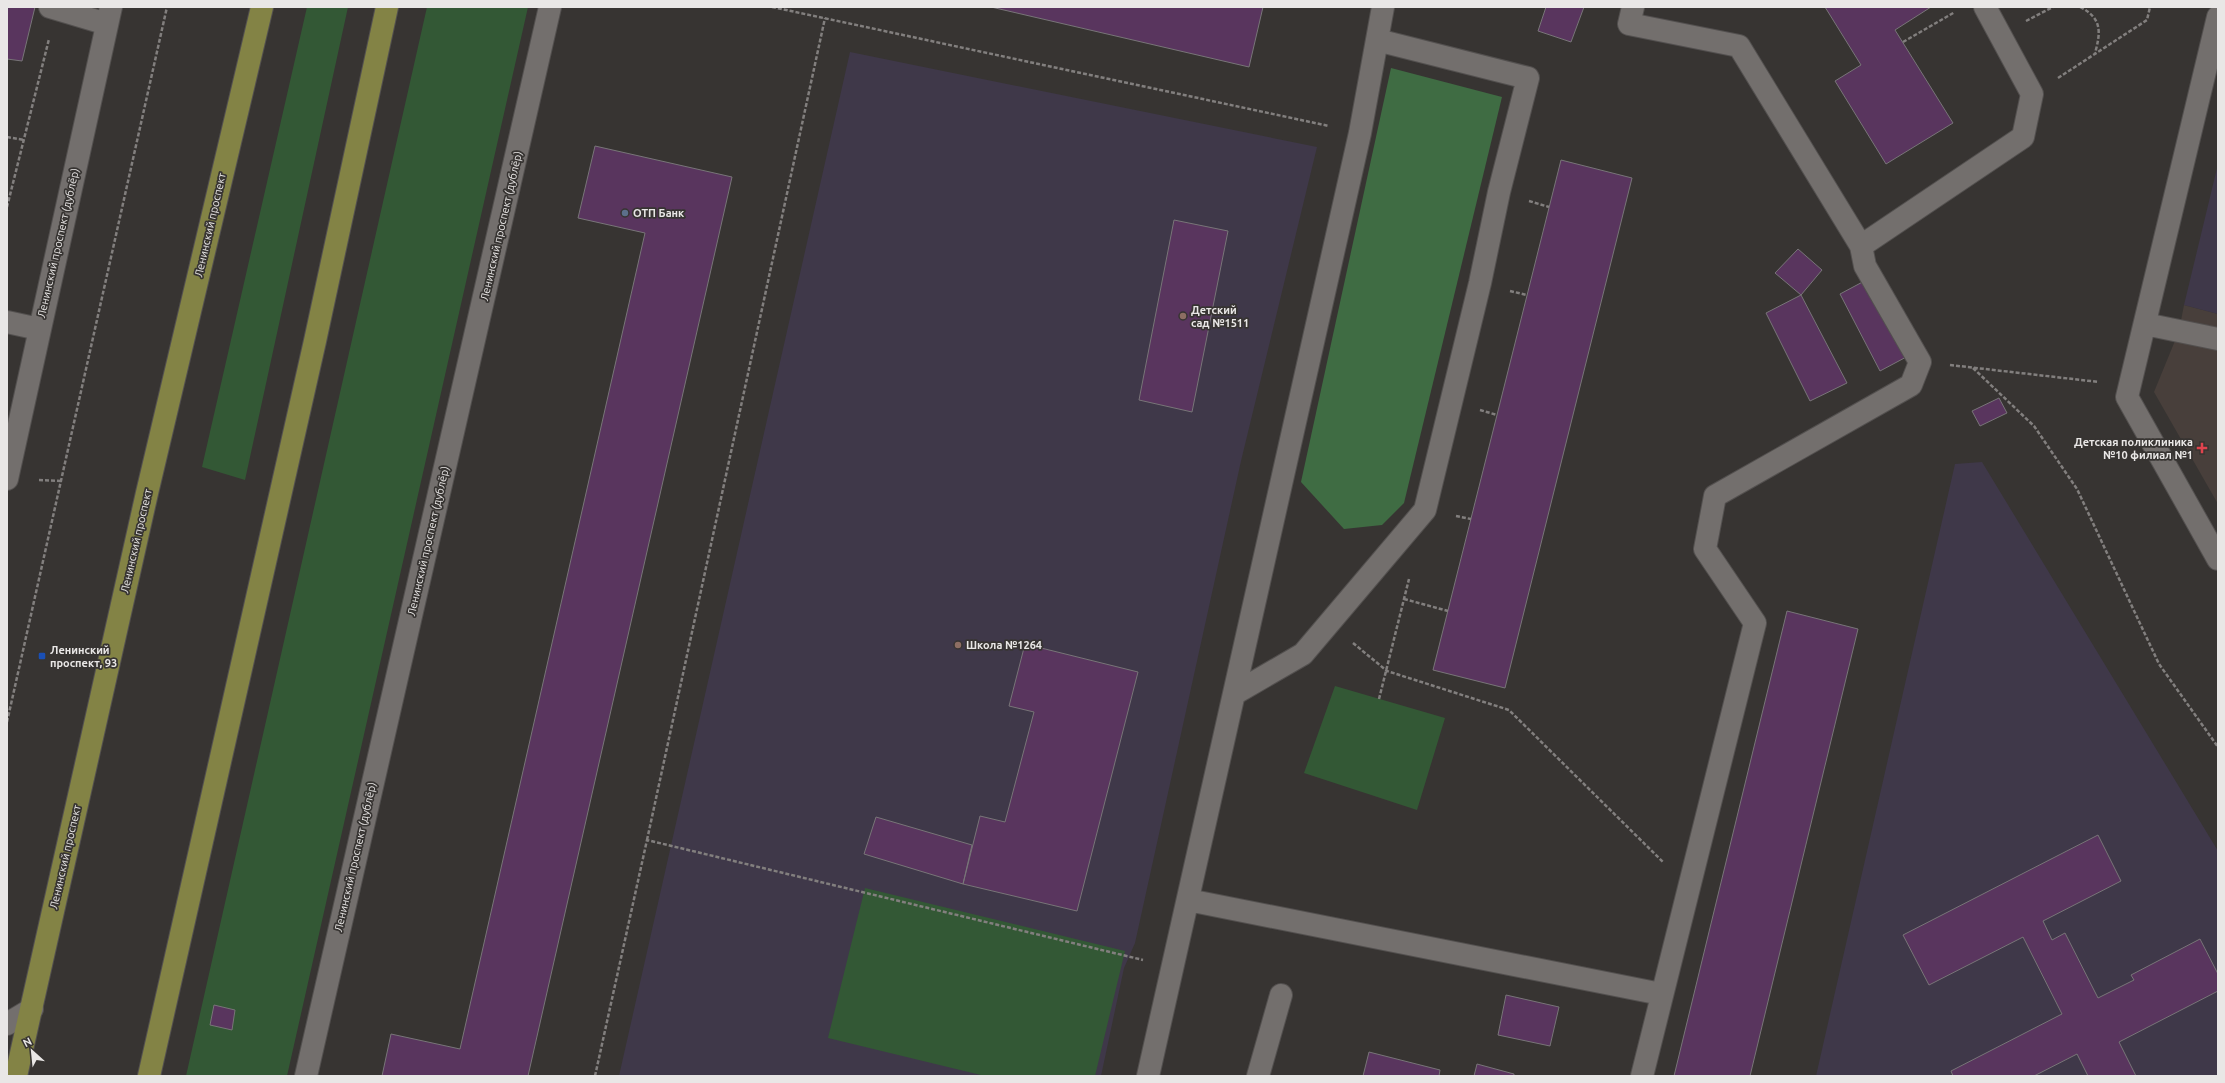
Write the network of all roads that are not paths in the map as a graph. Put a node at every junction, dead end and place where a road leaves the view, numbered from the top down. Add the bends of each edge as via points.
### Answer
1 (262, 7) edge
2 (388, 7) edge
3 (550, 7) edge
4 (1383, 7) edge
5 (1633, 7) edge
6 (1985, 7) edge
7 (53, 8) edge
8 (109, 15) edge
9 (2218, 17) edge
10 (1377, 40) junction
11 (1861, 246) junction
12 (7, 322) edge
13 (2145, 324) junction
14 (39, 329) junction
15 (2218, 339) edge
16 (7, 479) edge
17 (2218, 558) edge
18 (1234, 694) junction
19 (1188, 900) junction
20 (1661, 994) junction
21 (1281, 995) dead end
22 (32, 1009) junction
23 (7, 1024) edge
24 (16, 1076) edge
25 (149, 1076) edge
26 (306, 1076) edge
27 (1148, 1076) edge
28 (1258, 1076) edge
29 (1642, 1076) edge

1 - 22 main road, Ленинский проспект via 147,493
2 - 25 main road
3 - 26 street, Ленинский проспект (дублёр)
4 - 10 street
5 - 11 street via 1629,24 1739,46
6 - 11 street via 2032,94 2023,137
7 - 8 street
8 - 14 street, Ленинский проспект (дублёр)
9 - 13 street
10 - 18 street via 1360,133
10 - 18 street via 1528,78 1425,510 1303,654
11 - 20 street via 1865,266 1920,362 1911,385 1715,496 1705,549 1755,623
12 - 14 street
13 - 15 street
13 - 17 street via 2126,397
14 - 16 street, Ленинский проспект (дублёр)
18 - 19 street
19 - 20 street
19 - 27 street
20 - 29 street
21 - 28 street
22 - 23 street
22 - 24 main road, Ленинский проспект

